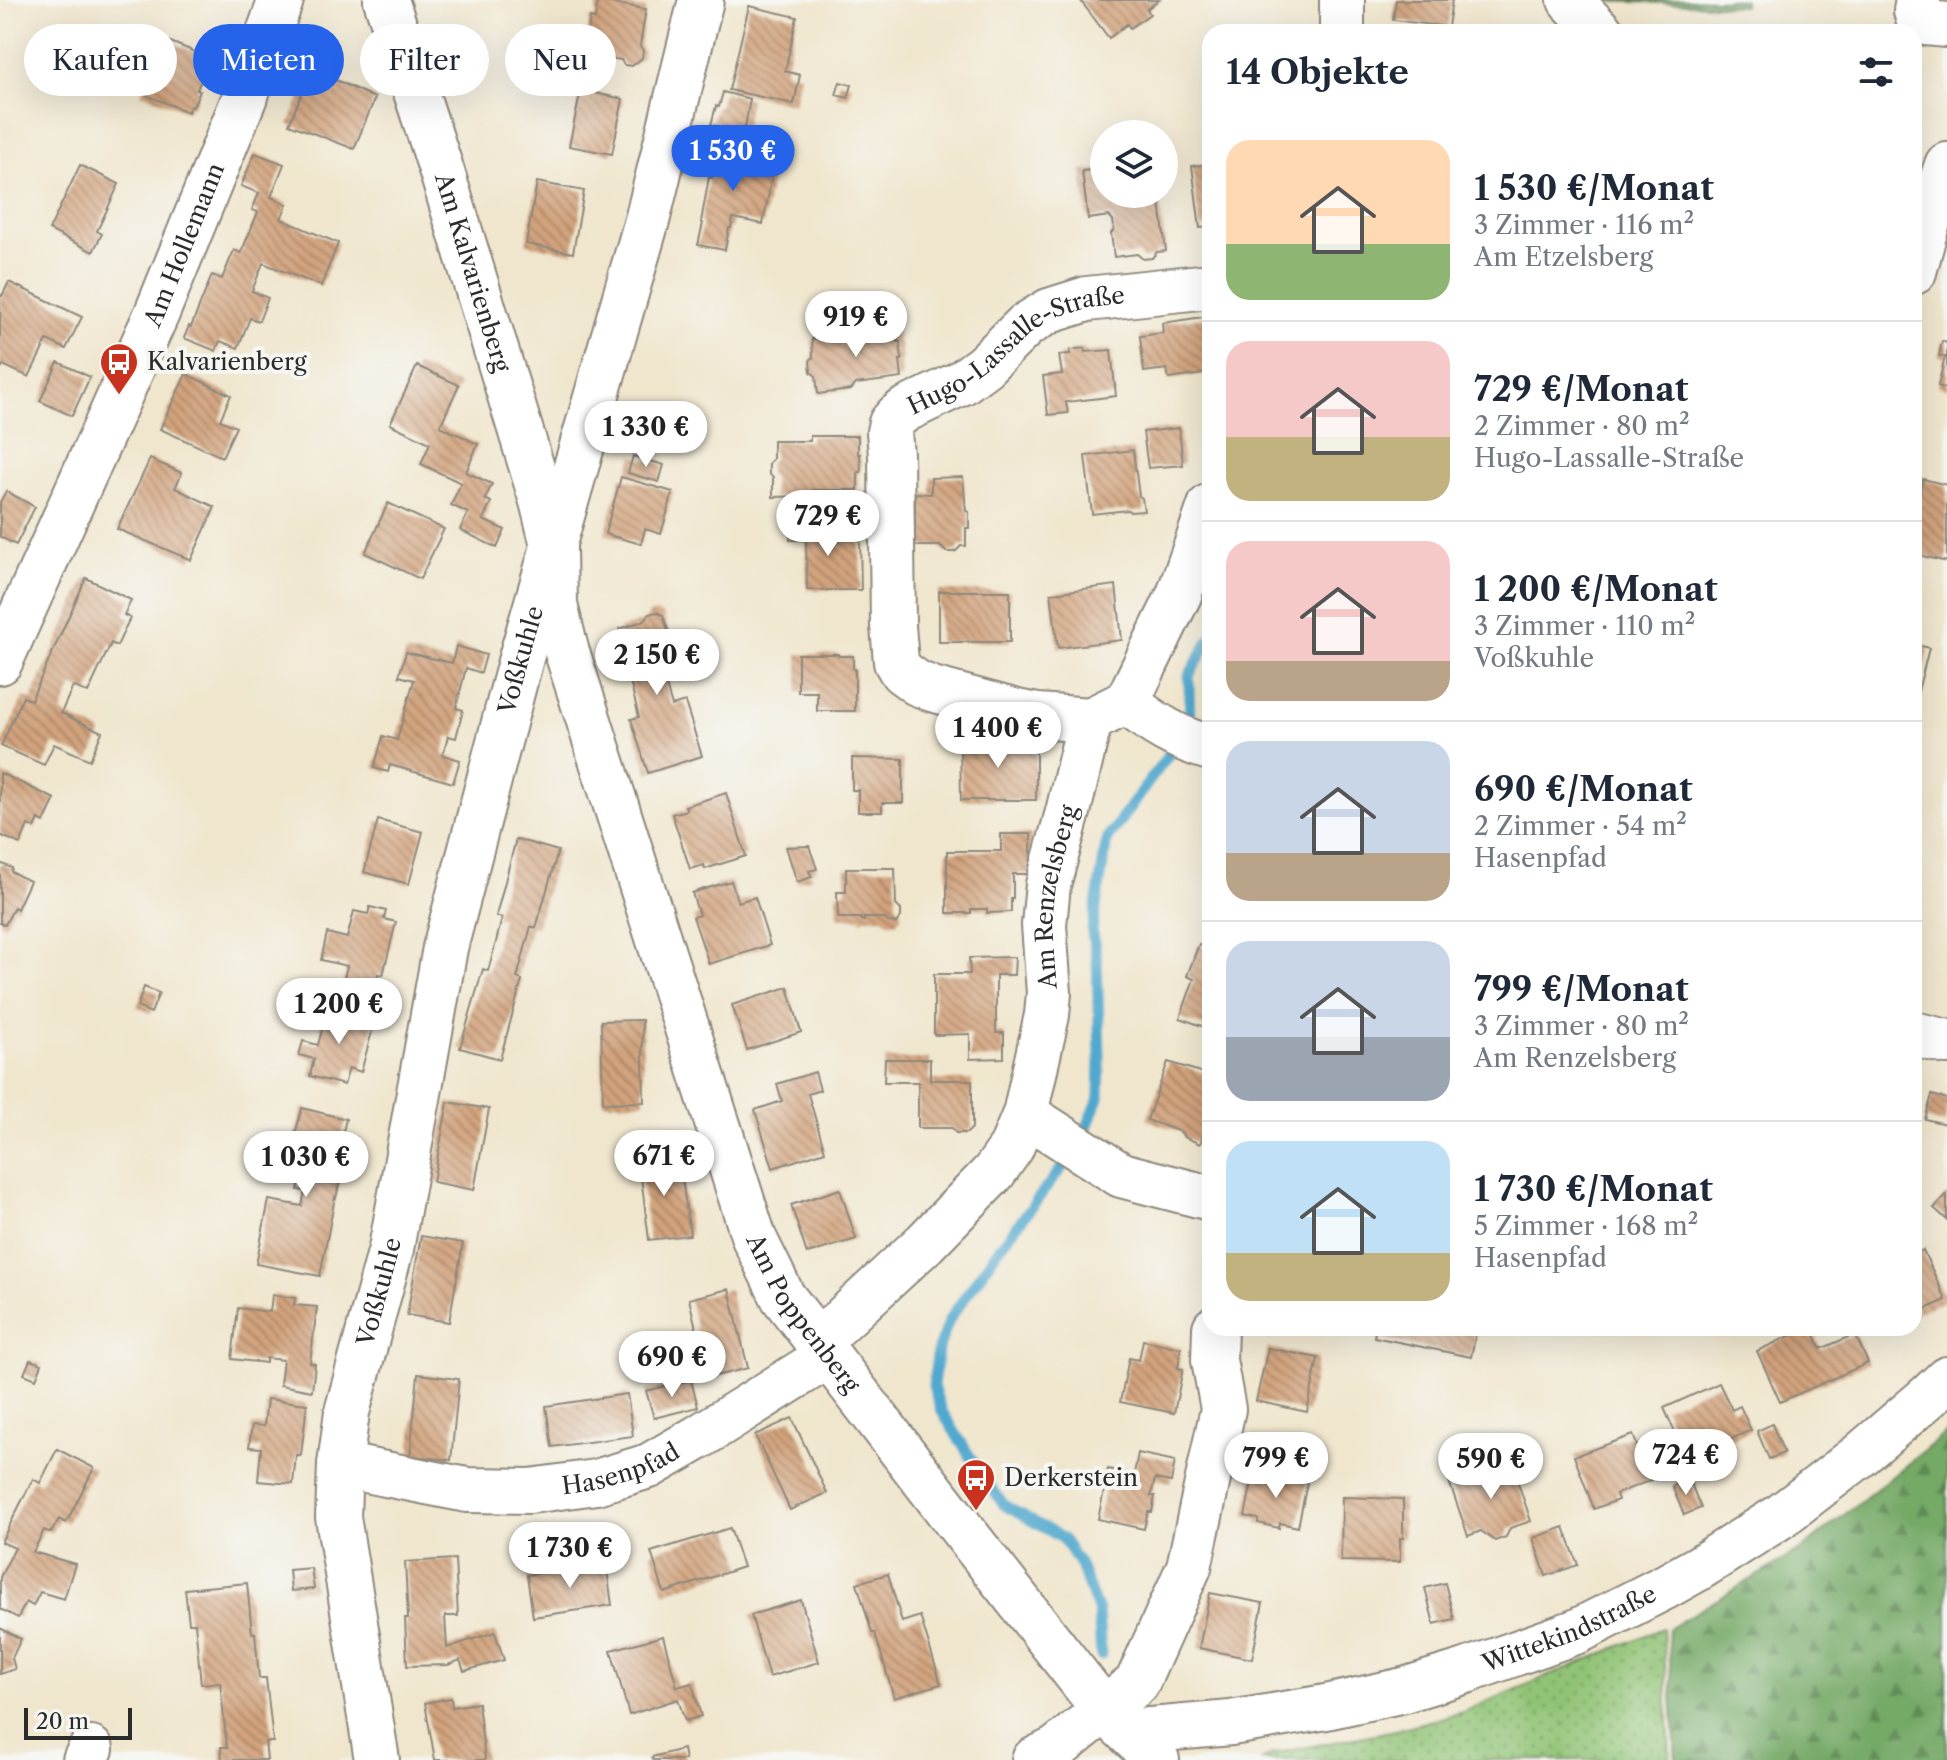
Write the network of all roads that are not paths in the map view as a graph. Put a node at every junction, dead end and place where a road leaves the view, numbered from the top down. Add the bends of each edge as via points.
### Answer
1 (281, 0) edge
2 (386, 0) edge
3 (701, 0) edge
4 (1342, 0) edge
5 (1570, 0) edge
6 (1918, 0) edge
7 (1342, 24) edge
8 (1593, 24) edge
9 (1947, 25) edge
10 (1947, 165) edge
11 (1922, 242) edge
12 (1202, 287) edge
13 (1202, 529) edge
14 (554, 549) junction
15 (0, 662) edge
16 (1109, 711) junction
17 (1202, 745) edge
18 (1922, 1036) edge
19 (1947, 1042) edge
20 (1025, 1114) junction
21 (1202, 1196) edge
22 (1215, 1336) edge
23 (823, 1349) junction
24 (1947, 1379) edge
25 (340, 1465) junction
26 (1107, 1739) edge
27 (377, 1760) edge
28 (1034, 1760) edge

1 - 15 street, Am Hollemann via 157,313
2 - 14 street, Am Kalvarienberg
3 - 14 street via 648,217
4 - 7 street
5 - 8 street
6 - 9 street via 1919,21
10 - 11 street
12 - 16 street, Hugo-Lassalle-Straße via 1087,299 1049,311 961,383 905,410 889,432 893,626 902,672 932,689 1038,716
13 - 16 street, Am Renzelsberg via 1179,595
14 - 23 street, Am Poppenberg via 555,605 566,649 754,1238 783,1297
14 - 25 street, Voßkuhle via 445,948 391,1249 347,1412
16 - 17 street via 1147,720
16 - 20 street, Am Renzelsberg via 1068,812 1048,885 1047,1015
18 - 19 street
20 - 21 street via 1121,1175
20 - 23 street, Am Renzelsberg via 994,1172
22 - 26 street via 1223,1409 1189,1567
23 - 25 street, Hasenpfad via 699,1437 649,1466 596,1482 530,1491 467,1490
23 - 26 street, Am Poppenberg
24 - 26 street, Wittekindstraße via 1781,1516 1687,1575 1578,1631 1404,1690 1231,1723
25 - 27 street, Voßkuhle via 338,1517
26 - 28 street via 1056,1749

